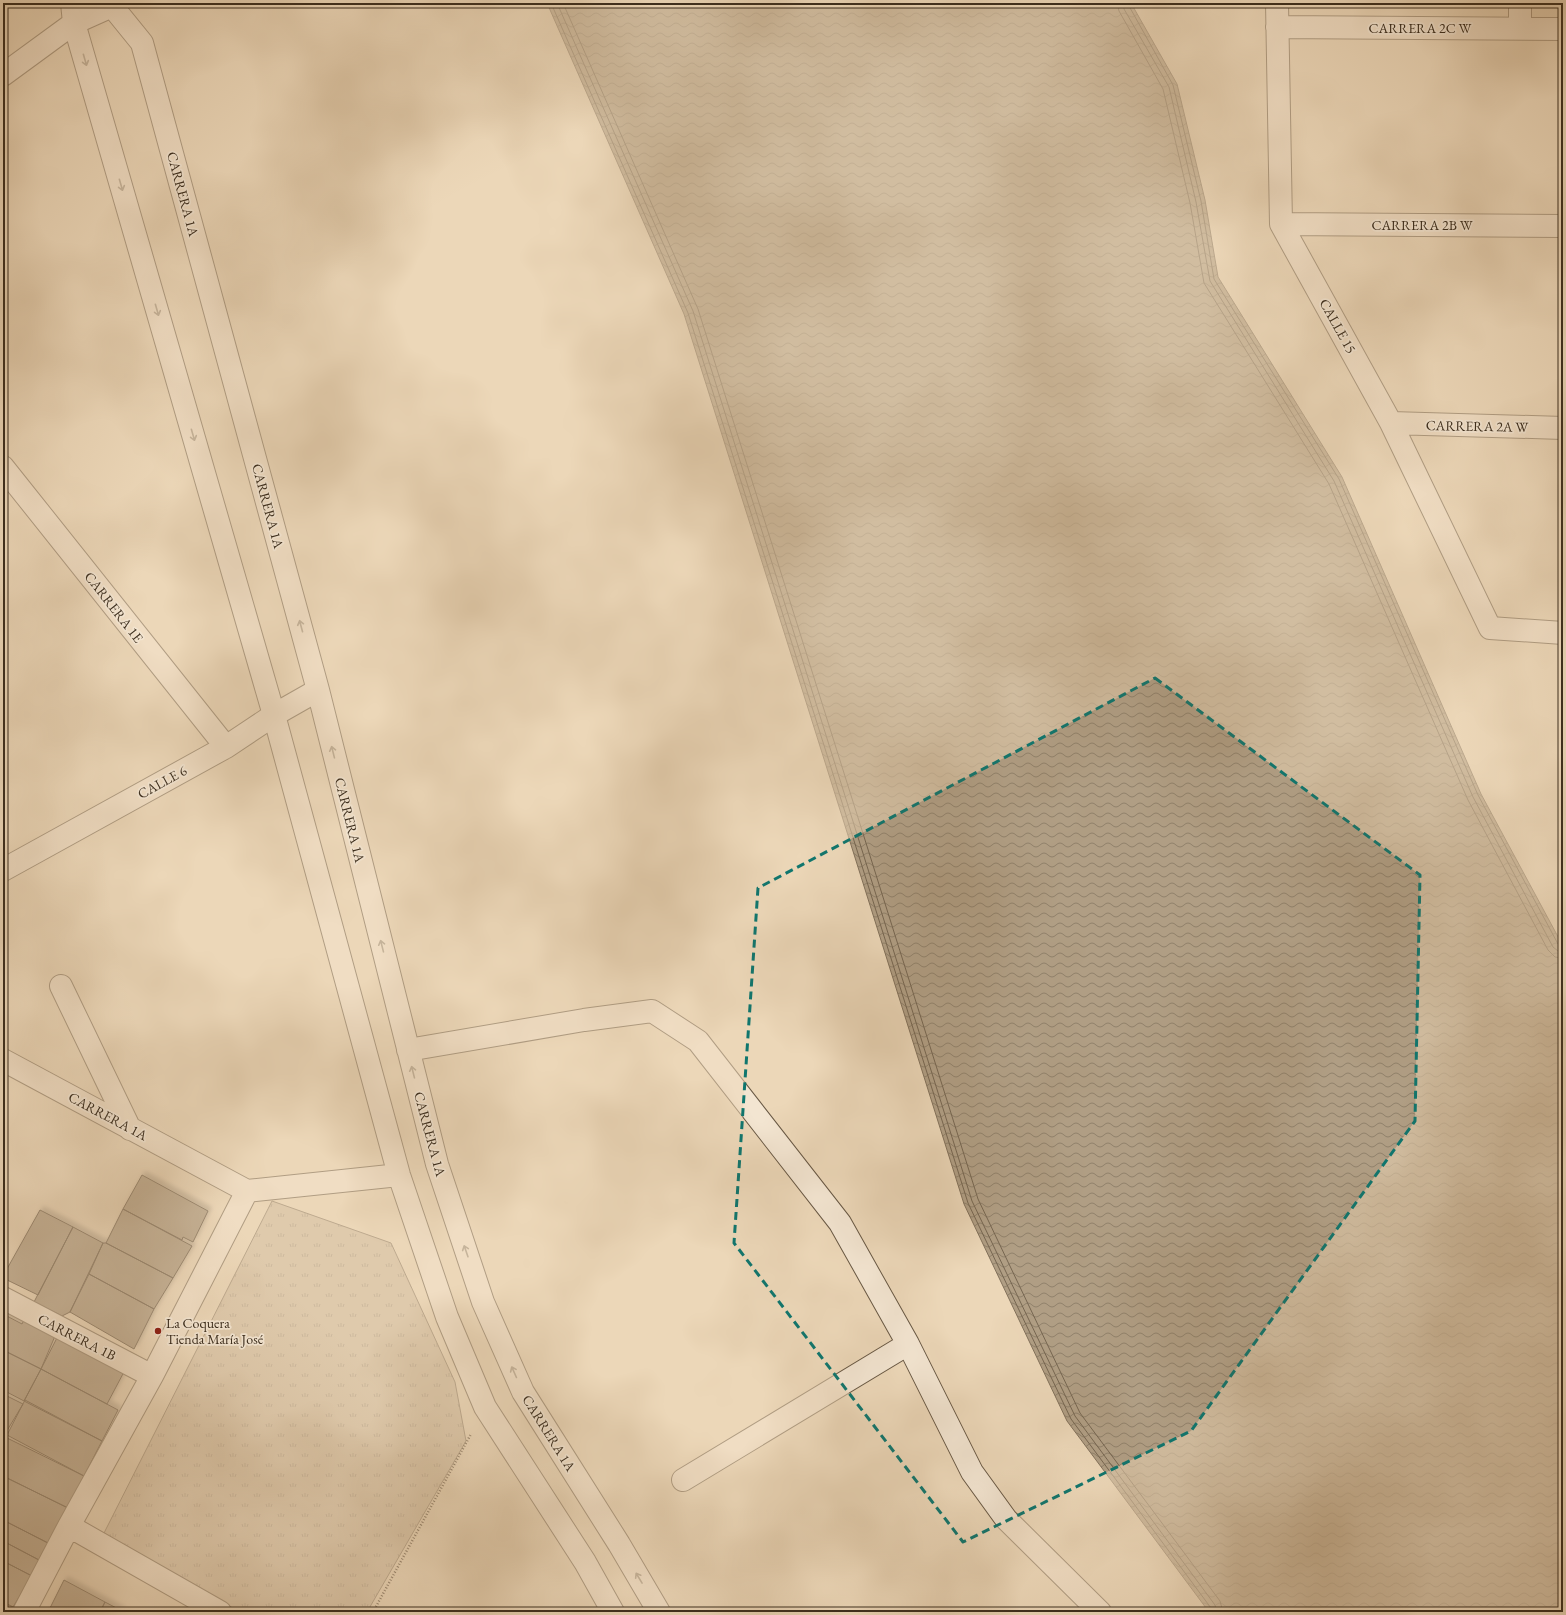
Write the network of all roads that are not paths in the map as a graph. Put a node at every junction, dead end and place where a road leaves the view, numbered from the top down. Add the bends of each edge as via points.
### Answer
1 (1277, 3) edge
2 (1520, 3) edge
3 (110, 4) edge
4 (73, 13) edge
5 (1277, 27) junction
6 (1520, 28) junction
7 (1563, 29) edge
8 (3, 75) edge
9 (1281, 224) junction
10 (1563, 226) edge
11 (1391, 423) junction
12 (1563, 428) edge
13 (3, 467) edge
14 (1563, 633) edge
15 (318, 690) junction
16 (274, 715) junction
17 (226, 747) junction
18 (3, 870) edge
19 (61, 986) dead end
20 (408, 1050) junction
21 (3, 1060) edge
22 (130, 1128) junction
23 (399, 1175) junction
24 (247, 1191) junction
25 (3, 1298) edge
26 (908, 1344) junction
27 (152, 1376) junction
28 (683, 1480) dead end
29 (69, 1526) junction
30 (24, 1612) edge
31 (220, 1612) edge
32 (613, 1612) edge
33 (659, 1612) edge
34 (1100, 1612) edge

1 - 5 street, CALLE 15
2 - 6 street
3 - 4 street
15 -> 3 street, CARRERA 1A via 142,43
4 - 8 street
4 -> 16 street
5 - 6 street, CARRERA 2C W
5 - 9 street, CALLE 15
6 - 7 street, CARRERA 2C W
9 - 10 street, CARRERA 2B W
9 - 11 street, CALLE 15
11 - 12 street, CARRERA 2A W
11 - 14 street, CALLE 15 via 1490,628
13 - 17 street, CARRERA 1E
15 - 16 street, CALLE 6
20 -> 15 street, CARRERA 1A
16 - 17 street, CALLE 6
16 - 23 street
17 - 18 street, CALLE 6
19 - 22 street
20 - 26 street via 652,1011 698,1041 840,1224
33 -> 20 street, CARRERA 1A via 520,1385 483,1302 436,1164
21 - 22 street, CARRERA 1A
22 - 24 street, CARRERA 1A
23 - 24 street
23 - 32 street via 447,1317 485,1407 585,1562
24 - 27 street
25 - 27 street, CARRERA 1B
26 - 28 street
26 - 34 street via 972,1472 1006,1519
27 - 29 street
29 - 30 street
29 - 31 street

